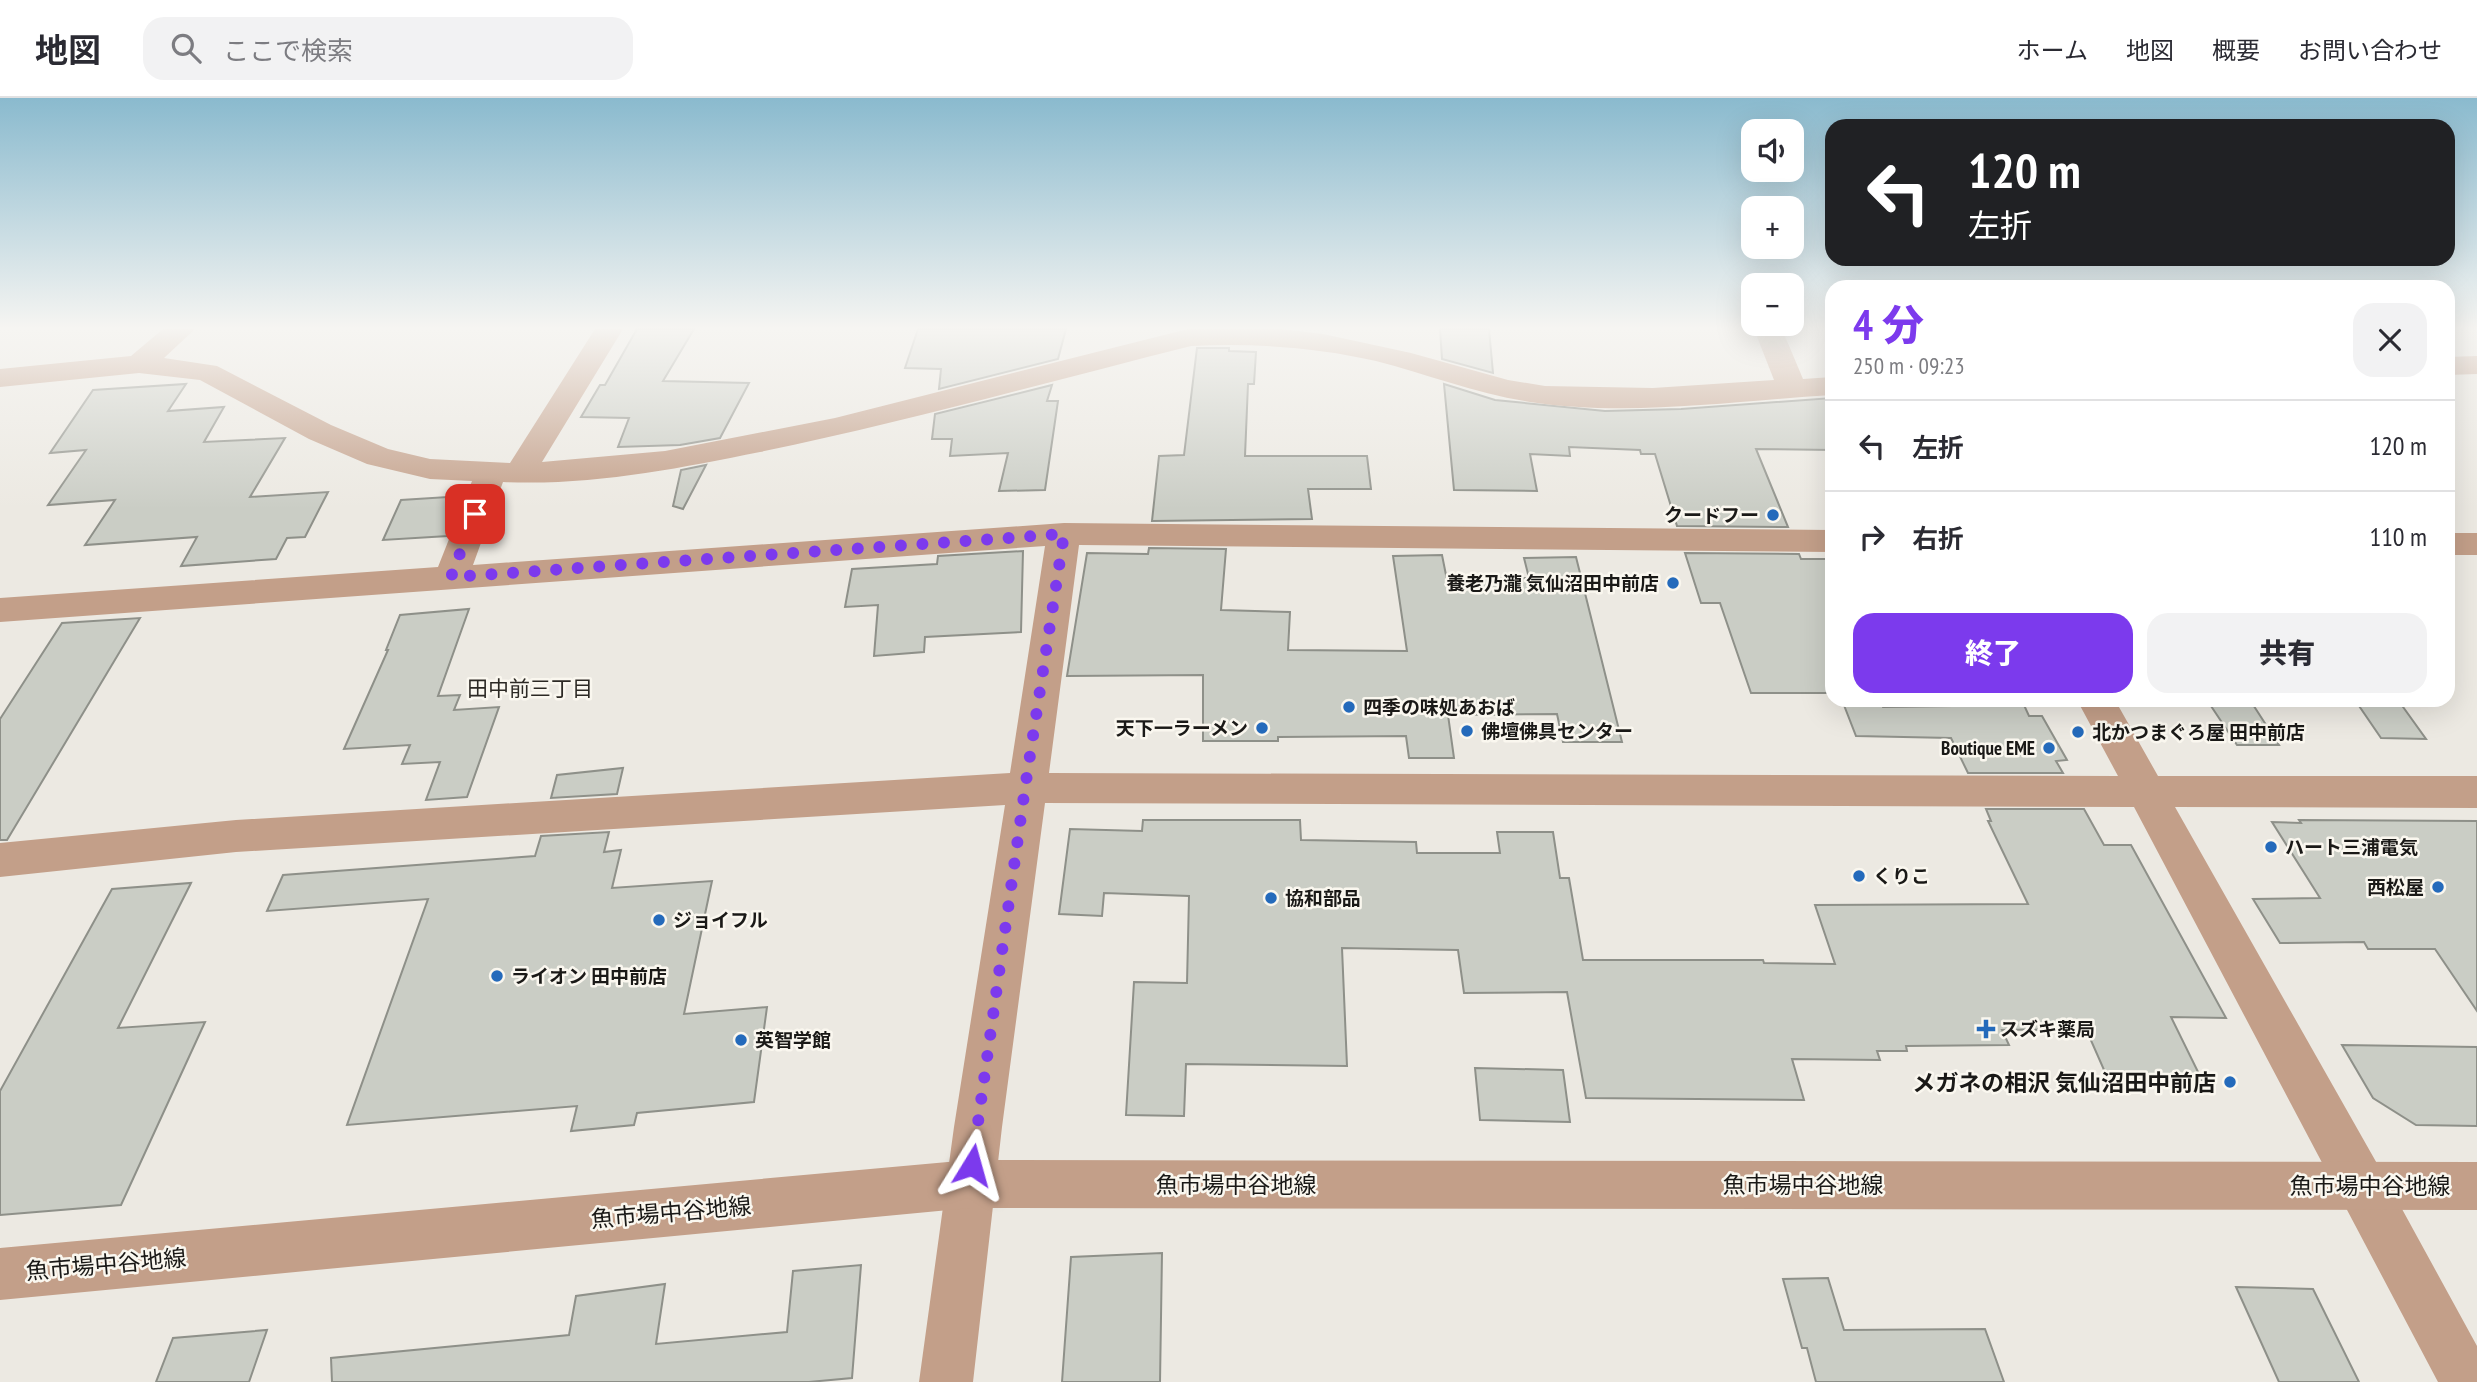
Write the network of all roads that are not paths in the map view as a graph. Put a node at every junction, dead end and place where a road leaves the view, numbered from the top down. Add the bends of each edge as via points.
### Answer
1 (239, 389) edge
2 (565, 389) edge
3 (986, 389) edge
4 (1519, 389) edge
5 (1775, 389) edge
6 (505, 472) junction
7 (1064, 534) junction
8 (1825, 541) edge
9 (2455, 544) edge
10 (2477, 544) edge
11 (451, 577) junction
12 (11, 609) edge
13 (0, 642) edge
14 (2100, 707) edge
15 (1025, 788) junction
16 (2143, 791) junction
17 (2477, 792) edge
18 (0, 860) edge
19 (970, 1184) junction
20 (2362, 1184) junction
21 (2477, 1186) edge
22 (0, 1274) edge
23 (946, 1382) edge
24 (2467, 1382) edge

1 - 6 street via 378,457 430,469
2 - 6 street
3 - 6 street via 835,427 665,461 576,471
4 - 5 street via 1544,395 1627,397
6 - 11 street
7 - 8 street
7 - 11 street
7 - 15 street
9 - 10 street
11 - 12 street
12 - 13 street
14 - 16 street
15 - 16 street
15 - 18 street via 236,836
15 - 19 street
16 - 17 street
16 - 20 street
19 - 20 street, 魚市場中谷地線
19 - 22 street, 魚市場中谷地線
19 - 23 street
20 - 21 street, 魚市場中谷地線
20 - 24 street

